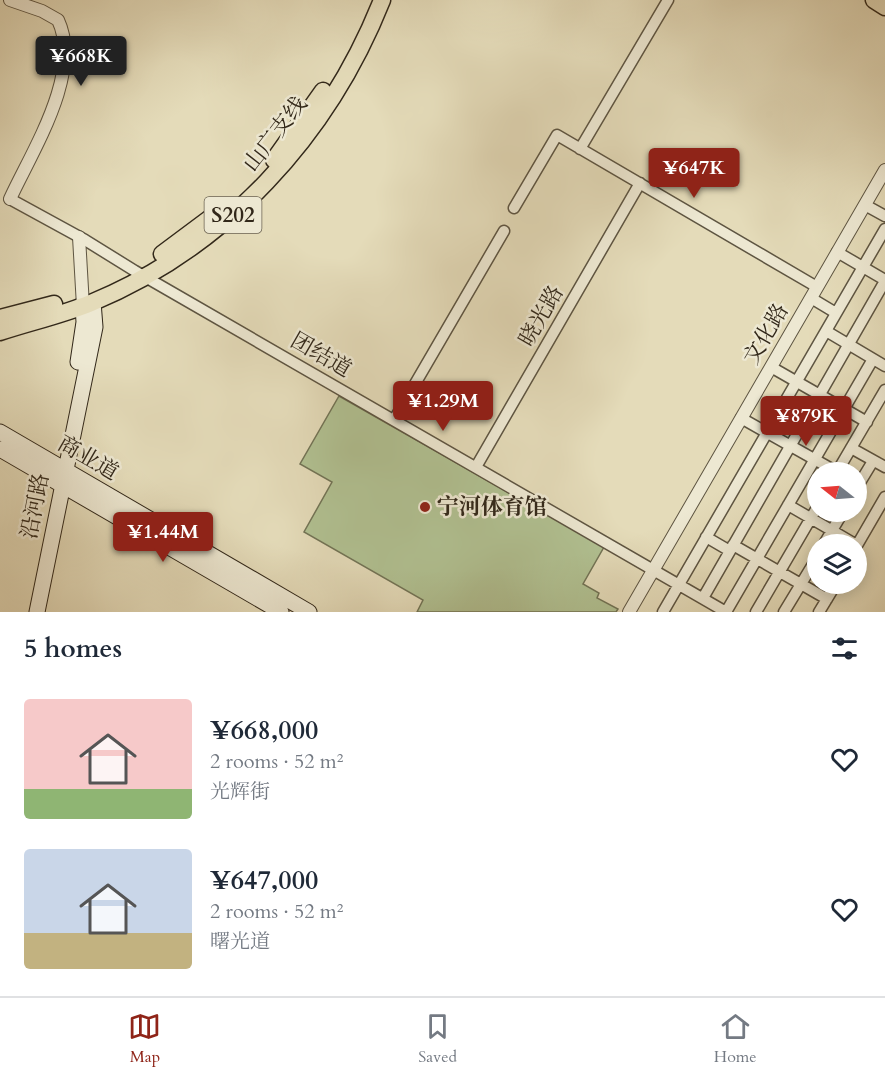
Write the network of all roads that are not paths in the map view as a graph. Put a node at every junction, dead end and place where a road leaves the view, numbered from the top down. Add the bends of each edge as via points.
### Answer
1 (10, 0) edge
2 (24, 0) edge
3 (372, 0) edge
4 (382, 0) edge
5 (668, 0) edge
6 (874, 0) edge
7 (885, 7) edge
8 (580, 149) junction
9 (885, 170) edge
10 (640, 183) junction
11 (13, 201) junction
12 (865, 205) junction
13 (514, 208) dead end
14 (885, 216) edge
15 (885, 229) edge
16 (504, 231) dead end
17 (82, 238) junction
18 (837, 252) junction
19 (863, 267) junction
20 (140, 274) junction
21 (885, 281) edge
22 (814, 292) junction
23 (87, 298) junction
24 (836, 313) junction
25 (0, 318) edge
26 (826, 331) junction
27 (0, 332) edge
28 (849, 345) junction
29 (873, 359) junction
30 (885, 366) edge
31 (771, 367) junction
32 (796, 381) junction
33 (885, 390) edge
34 (820, 395) junction
35 (844, 408) junction
36 (741, 418) junction
37 (394, 420) junction
38 (867, 422) junction
39 (0, 432) edge
40 (767, 432) junction
41 (790, 445) junction
42 (851, 448) junction
43 (0, 449) edge
44 (814, 459) junction
45 (873, 461) junction
46 (819, 462) edge
47 (843, 462) edge
48 (476, 467) junction
49 (885, 467) edge
50 (867, 471) edge
51 (60, 476) junction
52 (885, 497) edge
53 (788, 504) junction
54 (807, 516) edge
55 (808, 522) edge
56 (817, 522) edge
57 (837, 522) edge
58 (832, 531) junction
59 (830, 534) edge
60 (837, 534) edge
61 (863, 534) edge
62 (706, 537) junction
63 (731, 548) junction
64 (757, 558) junction
65 (654, 570) junction
66 (779, 571) junction
67 (807, 574) edge
68 (678, 584) junction
69 (801, 584) junction
70 (830, 594) edge
71 (703, 598) junction
72 (827, 599) junction
73 (29, 612) edge
74 (37, 612) edge
75 (281, 612) edge
76 (309, 612) edge
77 (629, 612) edge
78 (663, 612) edge
79 (726, 612) edge
80 (756, 612) edge
81 (784, 612) edge
82 (819, 612) edge

1 - 11 street via 52,15 58,21 66,63
2 - 11 street via 62,16 71,65 60,101
3 - 20 main road, 山广支线 / S202 via 331,78 271,162 240,194
4 - 20 main road, 山广支线 / S202 via 350,66 298,148 235,214 201,242
5 - 8 street
6 - 7 main road
8 - 10 street
8 - 13 street via 557,135
9 - 12 street, 文化路
10 - 22 street
10 - 48 street, 晓光路
11 - 17 street, 团结道
12 - 14 street
12 - 18 street, 文化路
15 - 19 street
16 - 37 street
17 - 20 street, 团结道
17 - 23 street
18 - 19 street
18 - 22 street, 文化路
19 - 21 street
19 - 24 street
20 - 23 main road, 山广支线 / S202
20 - 37 street, 团结道
21 - 28 street
22 - 24 street
22 - 31 street, 文化路
23 - 25 main road, 山广支线 / S202
23 - 27 main road, 山广支线 / S202
23 - 51 main road, 沿河路
24 - 26 street
26 - 28 street
26 - 32 street
28 - 29 street
28 - 34 street
29 - 30 street
29 - 35 street
31 - 32 street
31 - 36 street, 文化路
32 - 34 street
32 - 40 street
33 - 38 street
34 - 35 street
34 - 41 street
35 - 38 street
35 - 44 street
36 - 40 street
36 - 65 street, 文化路
37 - 48 street, 团结道
38 - 42 street
39 - 51 main road, 商业道
40 - 41 street
40 - 62 street
41 - 44 street
41 - 63 street
42 - 45 street
42 - 47 street
43 - 51 main road, 商业道
44 - 46 street
44 - 53 street
45 - 49 street
45 - 50 street
48 - 65 street, 团结道
51 - 73 main road, 沿河路
51 - 74 main road, 沿河路
51 - 75 main road, 商业道
51 - 76 main road, 商业道
52 - 61 street
53 - 54 street
53 - 64 street
55 - 66 street
56 - 58 street
57 - 58 street
58 - 59 street
58 - 60 street
62 - 63 street
62 - 68 street
63 - 64 street
63 - 71 street
64 - 66 street
64 - 79 street
65 - 68 street, 团结道
65 - 77 street, 文化路
66 - 69 street
66 - 80 street
67 - 69 street
68 - 71 street, 团结道
68 - 78 street
69 - 72 street
69 - 81 street
70 - 72 street
71 - 79 street, 团结道
72 - 82 street

